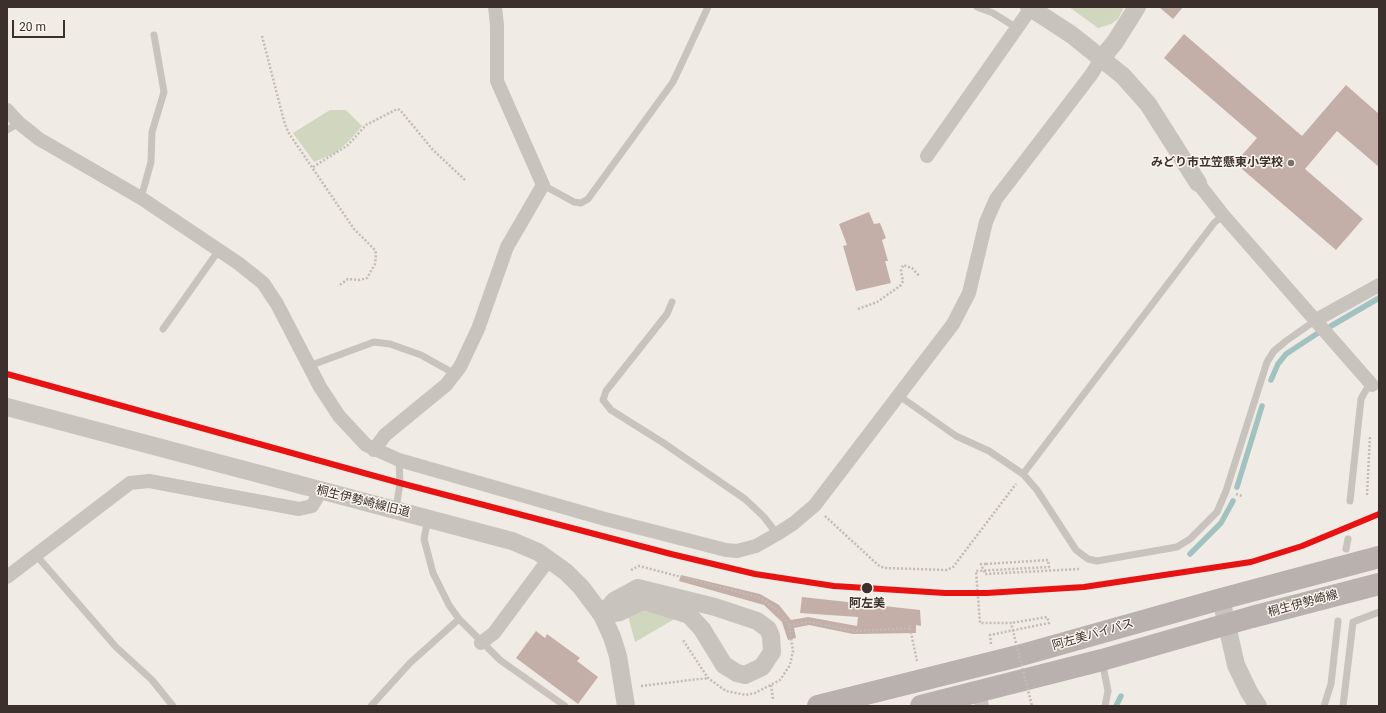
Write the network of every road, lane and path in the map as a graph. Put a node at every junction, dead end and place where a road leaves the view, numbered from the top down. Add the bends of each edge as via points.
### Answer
1 (494, 7) edge
2 (708, 7) edge
3 (977, 7) edge
4 (1137, 7) edge
5 (1030, 8) edge
6 (1017, 28) junction
7 (154, 36) dead end
8 (262, 36) dead end
9 (1101, 58) junction
10 (7, 110) edge
11 (19, 123) junction
12 (7, 130) edge
13 (927, 156) dead end
14 (313, 167) junction
15 (466, 181) dead end
16 (1198, 183) joint
17 (542, 185) junction
18 (141, 198) junction
19 (1222, 216) junction
20 (219, 250) junction
21 (919, 276) dead end
22 (1379, 285) edge
23 (338, 286) dead end
24 (672, 302) dead end
25 (858, 309) dead end
26 (1316, 320) junction
27 (163, 329) dead end
28 (308, 366) junction
29 (455, 374) junction
30 (1372, 385) edge
31 (898, 395) junction
32 (7, 407) edge
33 (1370, 432) dead end
34 (374, 450) junction
35 (399, 460) junction
36 (1023, 474) junction
37 (321, 491) junction
38 (1367, 495) dead end
39 (1350, 501) dead end
40 (815, 505) junction
41 (395, 510) junction
42 (428, 519) junction
43 (777, 534) junction
44 (1348, 539) dead end
45 (1346, 549) dead end
46 (36, 555) junction
47 (1373, 558) edge
48 (549, 559) junction
49 (1088, 559) junction
50 (7, 577) edge
51 (1379, 584) edge
52 (1221, 599) junction
53 (1379, 612) edge
54 (602, 615) junction
55 (459, 618) junction
56 (1338, 621) dead end
57 (1011, 623) junction
58 (789, 625) dead end
59 (1227, 625) junction
60 (481, 643) junction
61 (991, 644) dead end
62 (1102, 660) junction
63 (917, 662) dead end
64 (708, 678) dead end
65 (771, 685) dead end
66 (640, 686) dead end
67 (773, 699) dead end
68 (980, 699) edge
69 (173, 706) edge
70 (371, 706) edge
71 (565, 706) edge
72 (626, 706) edge
73 (818, 706) edge
74 (921, 706) edge
75 (1032, 706) edge
76 (1105, 706) edge
77 (1258, 706) edge
78 (1324, 706) edge
79 (1343, 706) edge

1 - 17 street via 498,25 497,81
2 - 17 lane via 673,82 588,199 581,203 574,202
3 - 6 lane via 993,13
4 - 9 street via 1115,42
5 - 6 street
5 - 9 street via 1072,35
6 - 13 street
7 - 18 lane via 164,92 152,132 151,162
8 - 14 path via 284,122 288,132
9 - 16 street via 1123,76 1148,104
9 - 31 street via 1091,75 996,199 986,222 977,266 964,305 953,324
10 - 11 street
11 - 12 lane
11 - 18 street via 40,139
14 - 15 path via 348,146 366,125 396,109 400,110 433,150
14 - 23 path via 354,229 376,254 375,264 367,278 348,279
16 - 19 street
17 - 29 street via 507,247 471,346
18 - 20 street
19 - 26 street
19 - 36 lane
20 - 27 lane
20 - 28 street via 256,276 270,290
21 - 25 path via 912,268 903,265 903,281 900,286 877,302
22 - 26 street
24 - 43 lane via 667,314 606,391 603,400 611,410 669,446 745,499
26 - 30 street
26 - 49 lane via 1274,351 1267,362 1226,491 1217,512 1203,527 1177,548 1097,561
28 - 29 lane via 374,342 390,344 421,355
28 - 34 street via 339,416 359,439
29 - 34 street via 446,385 385,436
30 - 39 lane via 1361,399
31 - 36 lane via 956,436 989,451
31 - 40 street
32 - 37 street, 桐生伊勢崎線旧道
33 - 38 path
34 - 35 street
35 - 41 lane via 400,483
35 - 43 street via 605,519 726,550 744,550
36 - 40 path via 952,567 947,570 884,568
36 - 49 lane via 1037,490 1076,550
37 - 41 street, 桐生伊勢崎線旧道
37 - 46 street via 312,506 299,509 138,481 122,488
40 - 43 street
41 - 42 street, 桐生伊勢崎線旧道
42 - 48 street, 桐生伊勢崎線旧道 via 512,541
42 - 55 lane via 424,539 433,573
44 - 45 lane
46 - 50 street
46 - 69 lane via 116,647 152,680
47 - 52 main road, 阿左美バイパス
48 - 54 street, 桐生伊勢崎線旧道 via 581,587
48 - 60 street via 494,633
49 - 57 path, bridge via 1080,568 985,574 982,564 1048,560 1049,566 976,571 980,623
51 - 59 main road, 桐生伊勢崎線
52 - 59 street
52 - 73 main road, 阿左美バイパス via 1018,656
53 - 79 lane via 1353,622
54 - 54 street via 614,601 638,588 708,617 689,615 646,602 640,602 620,612
54 - 72 street, 桐生伊勢崎線旧道 via 618,656
55 - 60 lane
55 - 70 lane via 410,663
56 - 78 lane via 1331,684
57 - 61 path via 1048,617 1049,623 990,635
57 - 75 path, bridge
58 - 63 path via 810,622 856,631 910,627
59 - 62 main road
59 - 77 street via 1236,665
60 - 71 lane via 500,660
62 - 68 main road
62 - 76 lane via 1108,691
64 - 66 path
65 - 67 path
68 - 74 main road

